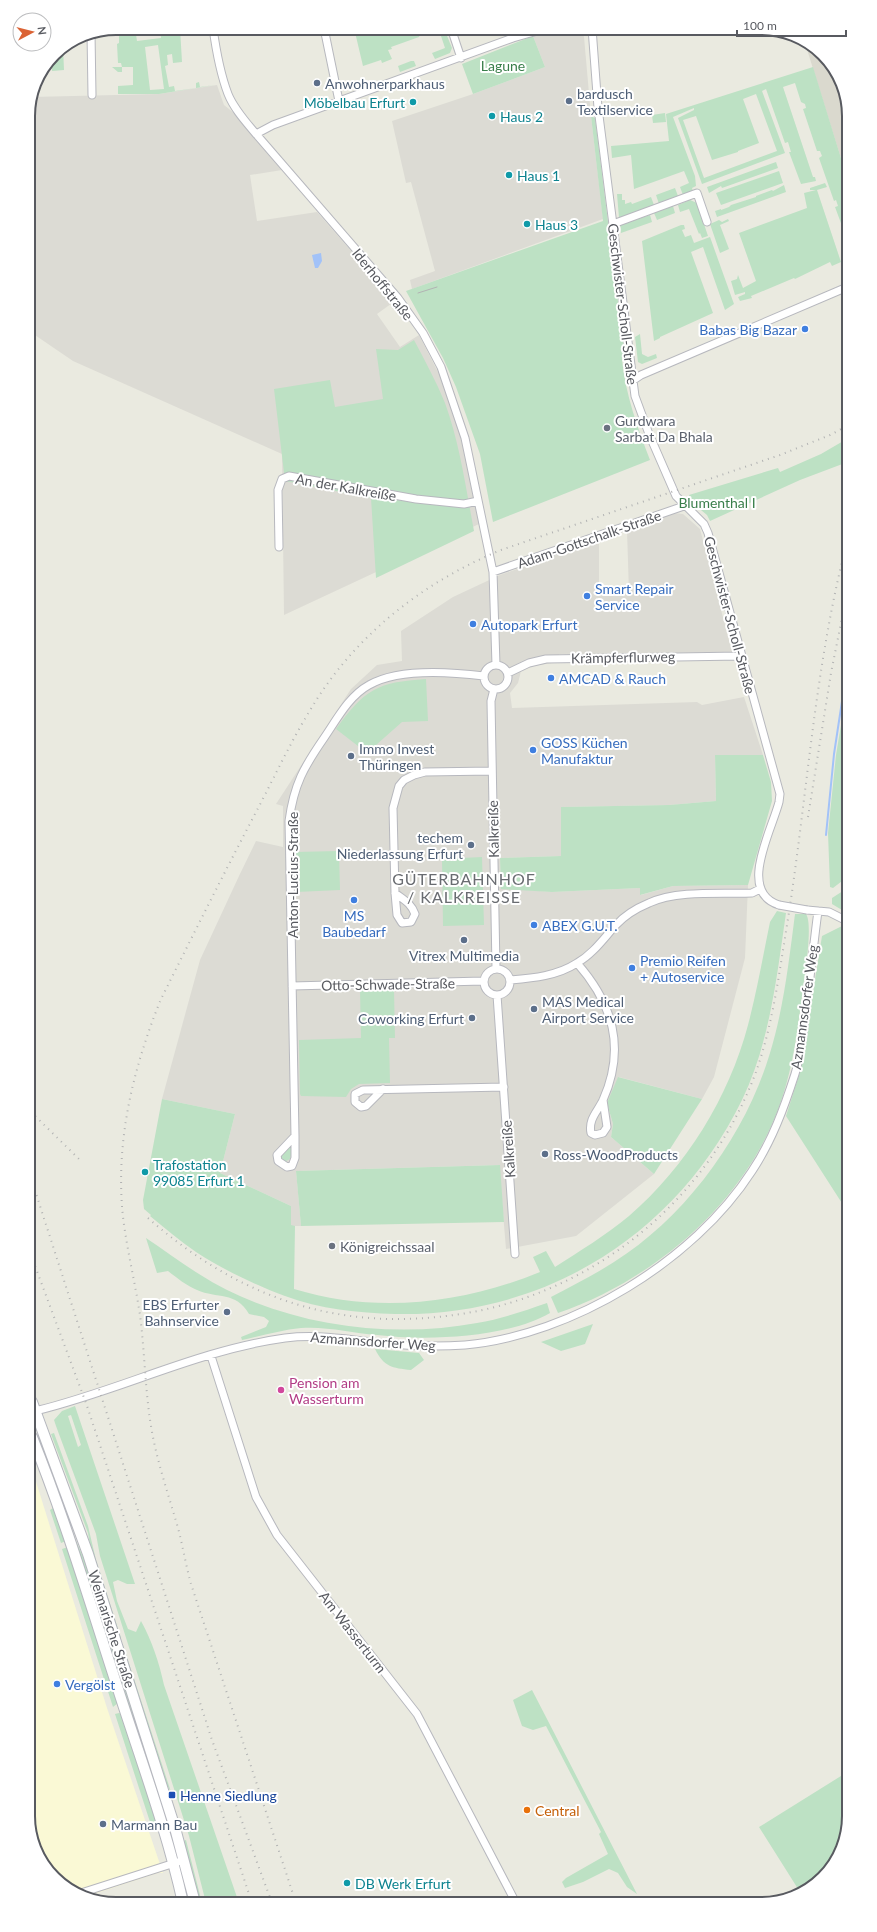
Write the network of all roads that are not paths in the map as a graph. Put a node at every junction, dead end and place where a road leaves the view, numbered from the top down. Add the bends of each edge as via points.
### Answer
1 (214, 35) edge
2 (325, 35) edge
3 (453, 35) edge
4 (524, 35) edge
5 (593, 35) edge
6 (91, 39) edge
7 (461, 58) junction
8 (92, 95) dead end
9 (339, 101) junction
10 (256, 134) junction
11 (708, 222) dead end
12 (612, 224) junction
13 (842, 289) edge
14 (632, 381) junction
15 (478, 501) junction
16 (684, 506) junction
17 (279, 547) dead end
18 (494, 572) junction
19 (741, 656) junction
20 (496, 665) junction
21 (508, 673) junction
22 (484, 676) junction
23 (494, 689) junction
24 (492, 771) junction
25 (760, 889) junction
26 (395, 893) dead end
27 (818, 911) junction
28 (842, 919) edge
29 (577, 963) junction
30 (496, 968) junction
31 (510, 980) junction
32 (483, 981) junction
33 (292, 986) junction
34 (497, 995) junction
35 (504, 1087) junction
36 (383, 1089) dead end
37 (603, 1100) dead end
38 (295, 1136) dead end
39 (515, 1254) dead end
40 (212, 1356) junction
41 (35, 1408) edge
42 (35, 1413) edge
43 (35, 1445) edge
44 (184, 1860) junction
45 (172, 1863) junction
46 (86, 1891) edge
47 (181, 1897) edge
48 (193, 1897) edge
49 (513, 1897) edge

1 - 10 street, Iderhoffstraße via 228,95
2 - 9 street
3 - 7 street
4 - 7 street
5 - 12 street, Geschwister-Scholl-Straße via 598,108
6 - 8 street
7 - 9 street
9 - 10 street via 273,125
10 - 15 street, Iderhoffstraße via 398,298 423,333 448,382 465,438
11 - 12 street via 697,193
12 - 14 street, Geschwister-Scholl-Straße
13 - 14 street via 659,367
14 - 16 street, Geschwister-Scholl-Straße via 651,440 676,496
15 - 17 street, An der Kalkreiße via 464,504 416,499 289,476 282,479 278,490
15 - 18 street, Iderhoffstraße
16 - 18 street, Adam-Gottschalk-Straße
16 - 19 street, Geschwister-Scholl-Straße via 704,524 708,533
18 - 20 street
19 - 21 street, Krämpferflurweg via 546,659 529,663
19 - 25 street, Geschwister-Scholl-Straße via 780,794 757,877
20 - 21 street via 503,667
20 - 22 street via 486,669
21 - 23 street via 505,685
22 - 23 street via 485,683
22 - 33 street, Anton-Lucius-Straße via 436,672 404,675 369,685 349,702 310,758 298,781 289,821
23 - 24 street, Kalkreiße via 491,701
24 - 26 street via 425,772 404,780 399,786 393,808
24 - 30 street, Kalkreiße
25 - 27 street, bridge via 768,900 779,905
25 - 29 street via 752,893 671,897 651,902 633,911 617,924 592,952
27 - 28 street via 829,912
27 - 40 street, Azmannsdorfer Weg via 803,1035 783,1110 771,1139 753,1171 728,1203 698,1234 656,1269 610,1298 587,1309 500,1339 466,1345 432,1346 380,1343 330,1336 297,1337
29 - 31 street via 549,975
29 - 37 street via 592,980 613,1026 614,1059
30 - 31 street via 504,970
30 - 32 street via 488,971
31 - 34 street via 508,989
32 - 33 street, Otto-Schwade-Straße
32 - 34 street via 489,992
33 - 38 street, Anton-Lucius-Straße
34 - 35 street, Kalkreiße
35 - 36 street
35 - 39 street, Kalkreiße
40 - 41 street, Azmannsdorfer Weg via 181,1363 65,1402
40 - 49 street, Am Wasserturm via 256,1497 264,1512 277,1535 417,1714
42 - 44 main road, Weimarische Straße via 88,1554
43 - 45 main road, Weimarische Straße via 71,1543
44 - 45 street
44 - 48 main road, Weimarische Straße
45 - 46 street
45 - 47 main road, Weimarische Straße

